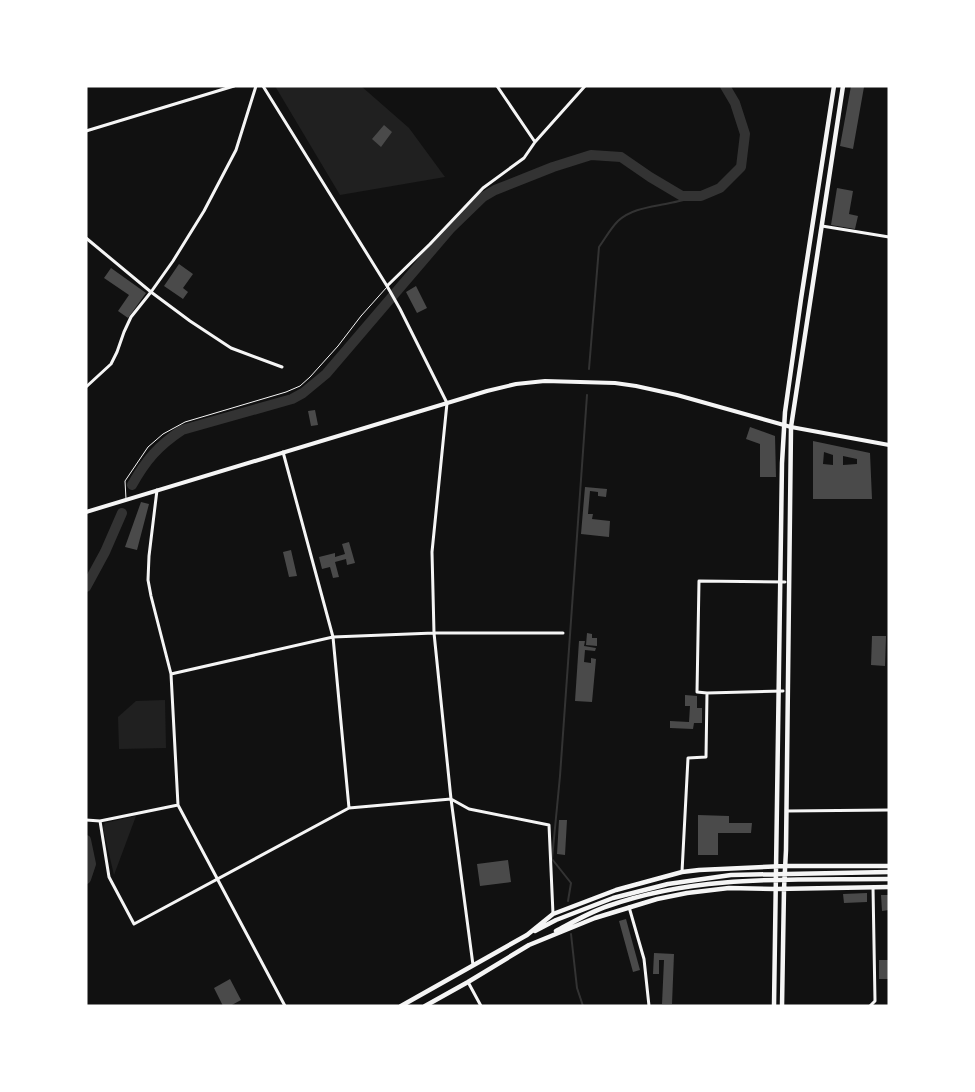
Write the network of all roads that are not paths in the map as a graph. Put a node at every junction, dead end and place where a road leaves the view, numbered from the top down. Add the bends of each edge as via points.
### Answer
1 (234, 86) edge
2 (256, 86) edge
3 (263, 86) edge
4 (497, 86) edge
5 (585, 86) edge
6 (834, 86) edge
7 (843, 86) edge
8 (86, 131) edge
9 (535, 142) junction
10 (822, 226) junction
11 (889, 237) edge
12 (86, 238) edge
13 (387, 286) junction
14 (151, 292) junction
15 (282, 367) dead end
16 (86, 387) edge
17 (447, 403) junction
18 (784, 425) junction
19 (791, 427) junction
20 (889, 445) edge
21 (282, 452) junction
22 (157, 490) junction
23 (126, 500) junction
24 (86, 512) edge
25 (783, 581) junction
26 (434, 633) junction
27 (563, 633) dead end
28 (333, 637) junction
29 (171, 674) junction
30 (781, 691) junction
31 (707, 693) junction
32 (451, 799) junction
33 (178, 805) junction
34 (349, 808) junction
35 (889, 810) edge
36 (786, 811) junction
37 (88, 820) edge
38 (100, 821) junction
39 (776, 866) junction
40 (785, 866) junction
41 (889, 866) edge
42 (682, 872) junction
43 (889, 872) edge
44 (217, 879) junction
45 (889, 879) edge
46 (873, 887) junction
47 (889, 887) edge
48 (776, 889) junction
49 (784, 889) junction
50 (629, 907) junction
51 (553, 914) junction
52 (527, 935) junction
53 (529, 944) junction
54 (473, 965) junction
55 (468, 982) junction
56 (285, 1006) edge
57 (401, 1006) edge
58 (425, 1006) edge
59 (481, 1006) edge
60 (649, 1006) edge
61 (774, 1006) edge
62 (782, 1006) edge
63 (870, 1006) edge

1 - 8 street
2 - 14 street via 236,150 204,211
3 - 13 street
4 - 9 street
5 - 9 street
6 - 18 main road
7 - 10 main road
9 - 13 street via 524,158 482,188
10 - 11 street
10 - 19 main road
12 - 14 street
13 - 17 street
13 - 23 lane via 300,386 185,422 158,438 148,447 126,481
14 - 15 street via 231,348
14 - 16 street via 131,317 111,364
17 - 18 street via 516,384 545,381 615,383 677,395
17 - 21 street
17 - 26 street via 432,552
18 - 19 street
18 - 25 main road
19 - 20 street
19 - 36 main road
21 - 22 street
21 - 28 street
22 - 23 street
22 - 29 street via 148,580
23 - 24 street
25 - 30 main road
25 - 31 street via 699,581 697,692
26 - 27 street
26 - 28 street
26 - 32 street
28 - 29 street
28 - 34 street
29 - 33 street
30 - 31 street
30 - 39 main road
31 - 42 street via 706,757 688,758
32 - 34 street
32 - 51 street via 469,809 549,825
32 - 54 street
33 - 38 street
33 - 44 street
34 - 44 street
35 - 36 street
36 - 40 main road
37 - 38 street
38 - 44 street via 109,877 134,924
39 - 40 main road
39 - 42 main road
39 - 48 main road
40 - 41 main road
40 - 49 main road
42 - 51 main road via 616,890
43 - 52 main road via 731,875 668,884 594,904
44 - 56 street
45 - 53 main road via 722,882 681,888 621,901
46 - 47 main road
46 - 49 main road
46 - 63 street via 875,1002
48 - 49 main road
48 - 50 main road via 729,888 687,893
48 - 61 main road
49 - 62 main road
50 - 53 main road
50 - 60 street via 644,959
51 - 52 main road
52 - 54 main road
53 - 55 main road
54 - 57 main road
55 - 58 main road
55 - 59 street

